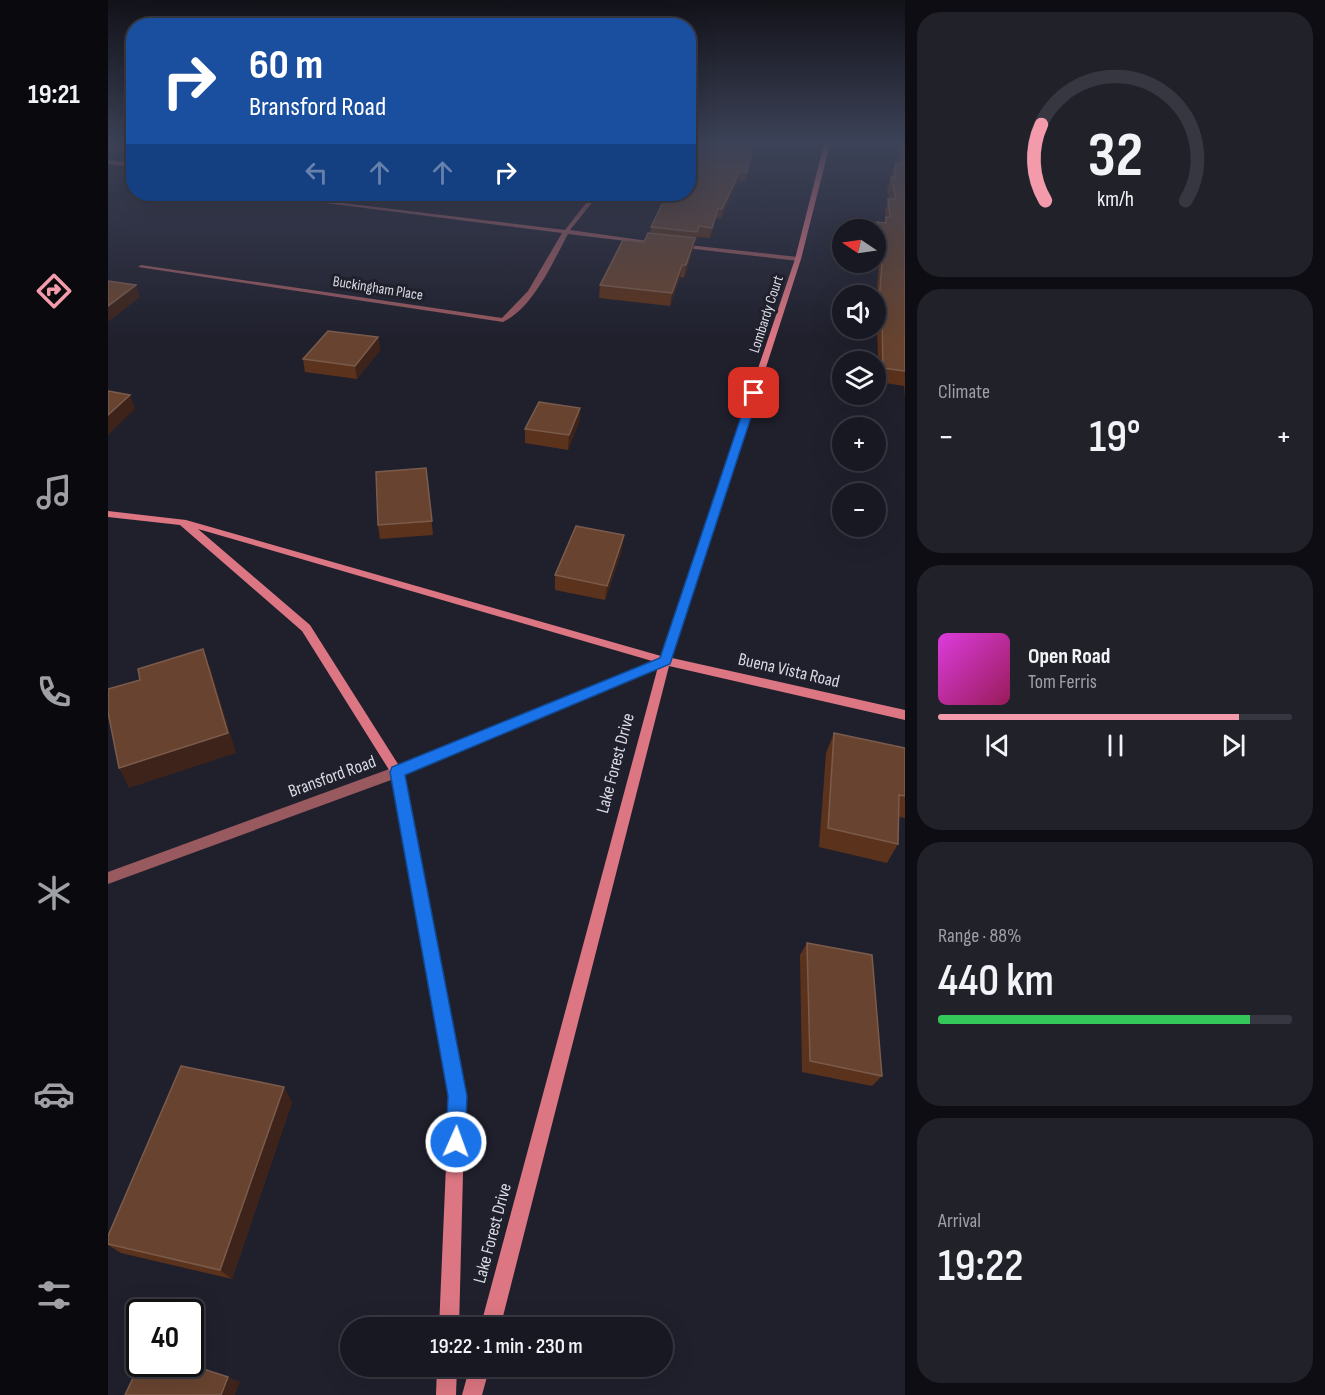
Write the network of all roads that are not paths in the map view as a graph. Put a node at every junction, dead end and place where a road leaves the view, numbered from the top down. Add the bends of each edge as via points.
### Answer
1 (377, 209) edge
2 (584, 209) edge
3 (811, 209) edge
4 (566, 233) junction
5 (798, 259) junction
6 (141, 267) dead end
7 (108, 513) edge
8 (183, 522) junction
9 (665, 661) junction
10 (905, 715) edge
11 (397, 772) junction
12 (108, 878) edge
13 (449, 1317) edge
14 (493, 1317) edge
15 (447, 1377) edge
16 (477, 1377) edge
17 (446, 1395) edge
18 (472, 1395) edge

1 - 4 street
2 - 4 street, Buckingham Place
3 - 5 street, Lombardy Court
4 - 5 street
4 - 6 street, Buckingham Place via 517,311 503,320
5 - 9 street, Lombardy Court
7 - 8 street
8 - 9 street
8 - 11 street, Lake Forest Drive via 306,628
9 - 10 street, Buena Vista Road
9 - 11 street, Bransford Road
9 - 14 street, Lake Forest Drive
11 - 12 street, Bransford Road
11 - 13 street, Lake Forest Drive via 457,1096
15 - 17 street
16 - 18 street

